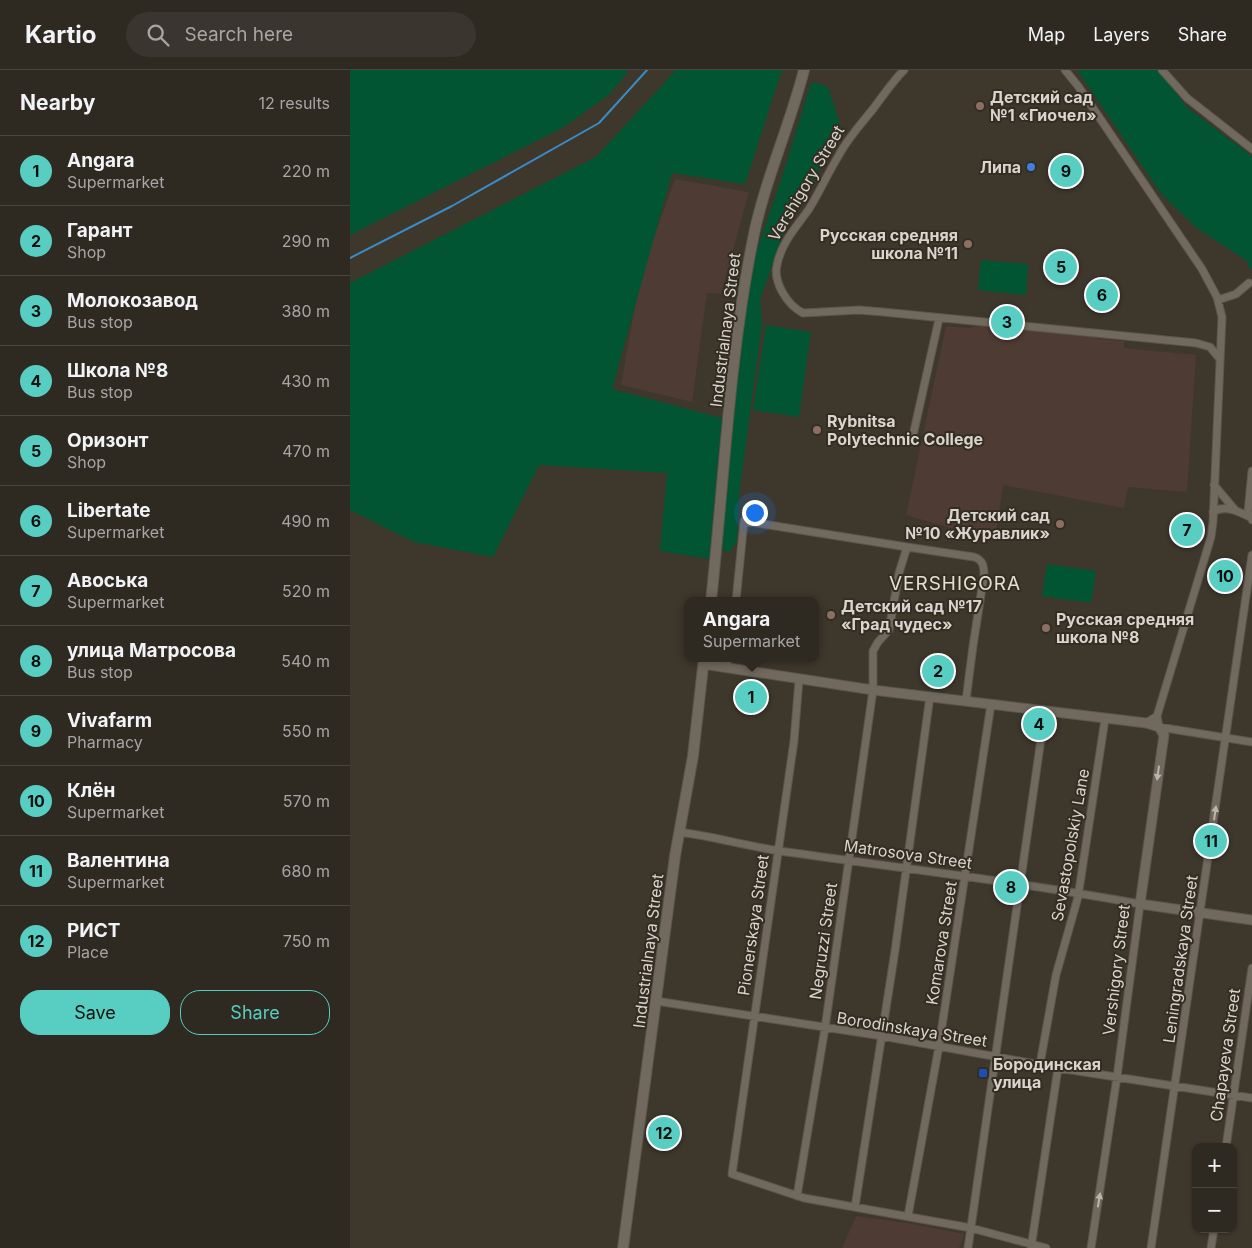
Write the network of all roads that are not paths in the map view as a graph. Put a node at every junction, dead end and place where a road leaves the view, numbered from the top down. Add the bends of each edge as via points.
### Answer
1 (804, 70) edge
2 (904, 70) edge
3 (1065, 70) edge
4 (1162, 70) edge
5 (1252, 149) edge
6 (1249, 283) dead end
7 (1218, 300) junction
8 (938, 319) junction
9 (1220, 360) junction
10 (904, 439) dead end
11 (1252, 471) edge
12 (1214, 485) junction
13 (1213, 512) junction
14 (1237, 512) junction
15 (1251, 518) edge
16 (907, 547) junction
17 (1252, 555) edge
18 (711, 597) edge
19 (736, 597) edge
20 (704, 662) edge
21 (727, 663) edge
22 (799, 680) junction
23 (873, 690) junction
24 (930, 696) junction
25 (966, 700) junction
26 (991, 704) junction
27 (1044, 710) junction
28 (1157, 716) junction
29 (1105, 719) junction
30 (1146, 723) junction
31 (1159, 727) junction
32 (1226, 738) junction
33 (1252, 742) edge
34 (680, 832) junction
35 (778, 851) junction
36 (848, 860) junction
37 (906, 868) junction
38 (966, 878) junction
39 (1022, 884) junction
40 (1079, 893) junction
41 (1140, 904) junction
42 (1200, 914) junction
43 (1252, 920) edge
44 (1252, 968) edge
45 (656, 1001) junction
46 (754, 1015) junction
47 (824, 1028) junction
48 (882, 1036) junction
49 (939, 1046) junction
50 (996, 1057) junction
51 (1040, 1064) junction
52 (1058, 1068) junction
53 (1117, 1077) junction
54 (1176, 1086) junction
55 (1233, 1095) junction
56 (1252, 1098) edge
57 (1227, 1143) edge
58 (797, 1196) junction
59 (855, 1207) junction
60 (908, 1216) junction
61 (971, 1228) junction
62 (1213, 1233) edge
63 (1031, 1246) edge
64 (623, 1248) edge
65 (968, 1248) edge
66 (1046, 1248) edge
67 (1091, 1248) edge
68 (1151, 1248) edge
69 (1211, 1248) edge

1 - 18 main road, Industrialnaya Street via 752,241 742,299
2 - 8 street, Vershigory Street via 839,154 788,238 776,274 778,284 789,301 803,313 859,310
3 - 7 street via 1202,268
4 - 5 street via 1187,98
6 - 7 street via 1236,294
7 - 9 street via 1222,317
8 - 9 street, Vershigory Street via 1196,343 1210,347
8 - 10 street via 912,440
9 - 12 street
11 - 15 street via 1248,512
12 - 13 street
12 - 14 street
13 - 14 street via 1223,508
13 - 28 street via 1211,536
14 - 15 street
16 - 19 street via 744,521
16 - 23 street, Negruzzi Street via 899,573 890,630 873,652
16 - 25 street via 974,557 983,564
17 - 32 street, Leningradskaya Street
20 - 34 main road, Industrialnaya Street
21 - 22 street
22 - 23 street
22 - 35 street, Pionerskaya Street
23 - 24 street
23 - 36 street, Negruzzi Street
24 - 25 street
24 - 37 street
25 - 26 street
26 - 27 street
26 - 38 street, Komarova Street
27 - 29 street
27 - 39 street
28 - 30 street
28 - 31 street
29 - 30 street
29 - 40 street, Sevastopolskiy Lane
30 - 31 street
31 - 32 street
31 -> 41 street, Vershigory Street via 1164,735
32 - 33 street
42 -> 32 street, Leningradskaya Street
34 - 35 street, Matrosova Street
34 - 45 main road, Industrialnaya Street
35 - 36 street, Matrosova Street
35 - 46 street, Pionerskaya Street
36 - 37 street, Matrosova Street
36 - 47 street, Negruzzi Street
37 - 38 street, Matrosova Street
37 - 48 street
38 - 39 street, Matrosova Street
38 - 49 street, Komarova Street
39 - 40 street, Matrosova Street
39 - 50 street
40 - 41 street, Matrosova Street
40 - 51 street, Sevastopolskiy Lane via 1056,974
41 - 42 street, Matrosova Street
41 - 53 street, Vershigory Street
42 - 43 street, Matrosova Street
42 - 54 street, Leningradskaya Street
44 - 55 street, Chapayeva Street
45 - 46 street, Borodinskaya Street
45 - 64 main road, Industrialnaya Street
46 - 47 street, Borodinskaya Street
46 - 58 street, Pionerskaya Street via 732,1174
47 - 48 street, Borodinskaya Street
47 - 58 street, Negruzzi Street
48 - 49 street, Borodinskaya Street
48 - 59 street
49 - 50 street, Borodinskaya Street
49 - 60 street, Komarova Street
50 - 51 street, Borodinskaya Street
50 - 61 street
51 - 52 street, Borodinskaya Street
52 - 53 street, Borodinskaya Street
52 - 63 street
53 - 54 street, Borodinskaya Street
67 -> 53 street, Vershigory Street
54 - 55 street, Borodinskaya Street
54 - 68 street, Leningradskaya Street
55 - 56 street, Borodinskaya Street
55 - 57 street, Chapayeva Street
58 - 59 street
59 - 60 street
60 - 61 street
61 - 63 street
61 - 65 street
62 - 69 street
63 - 66 street

